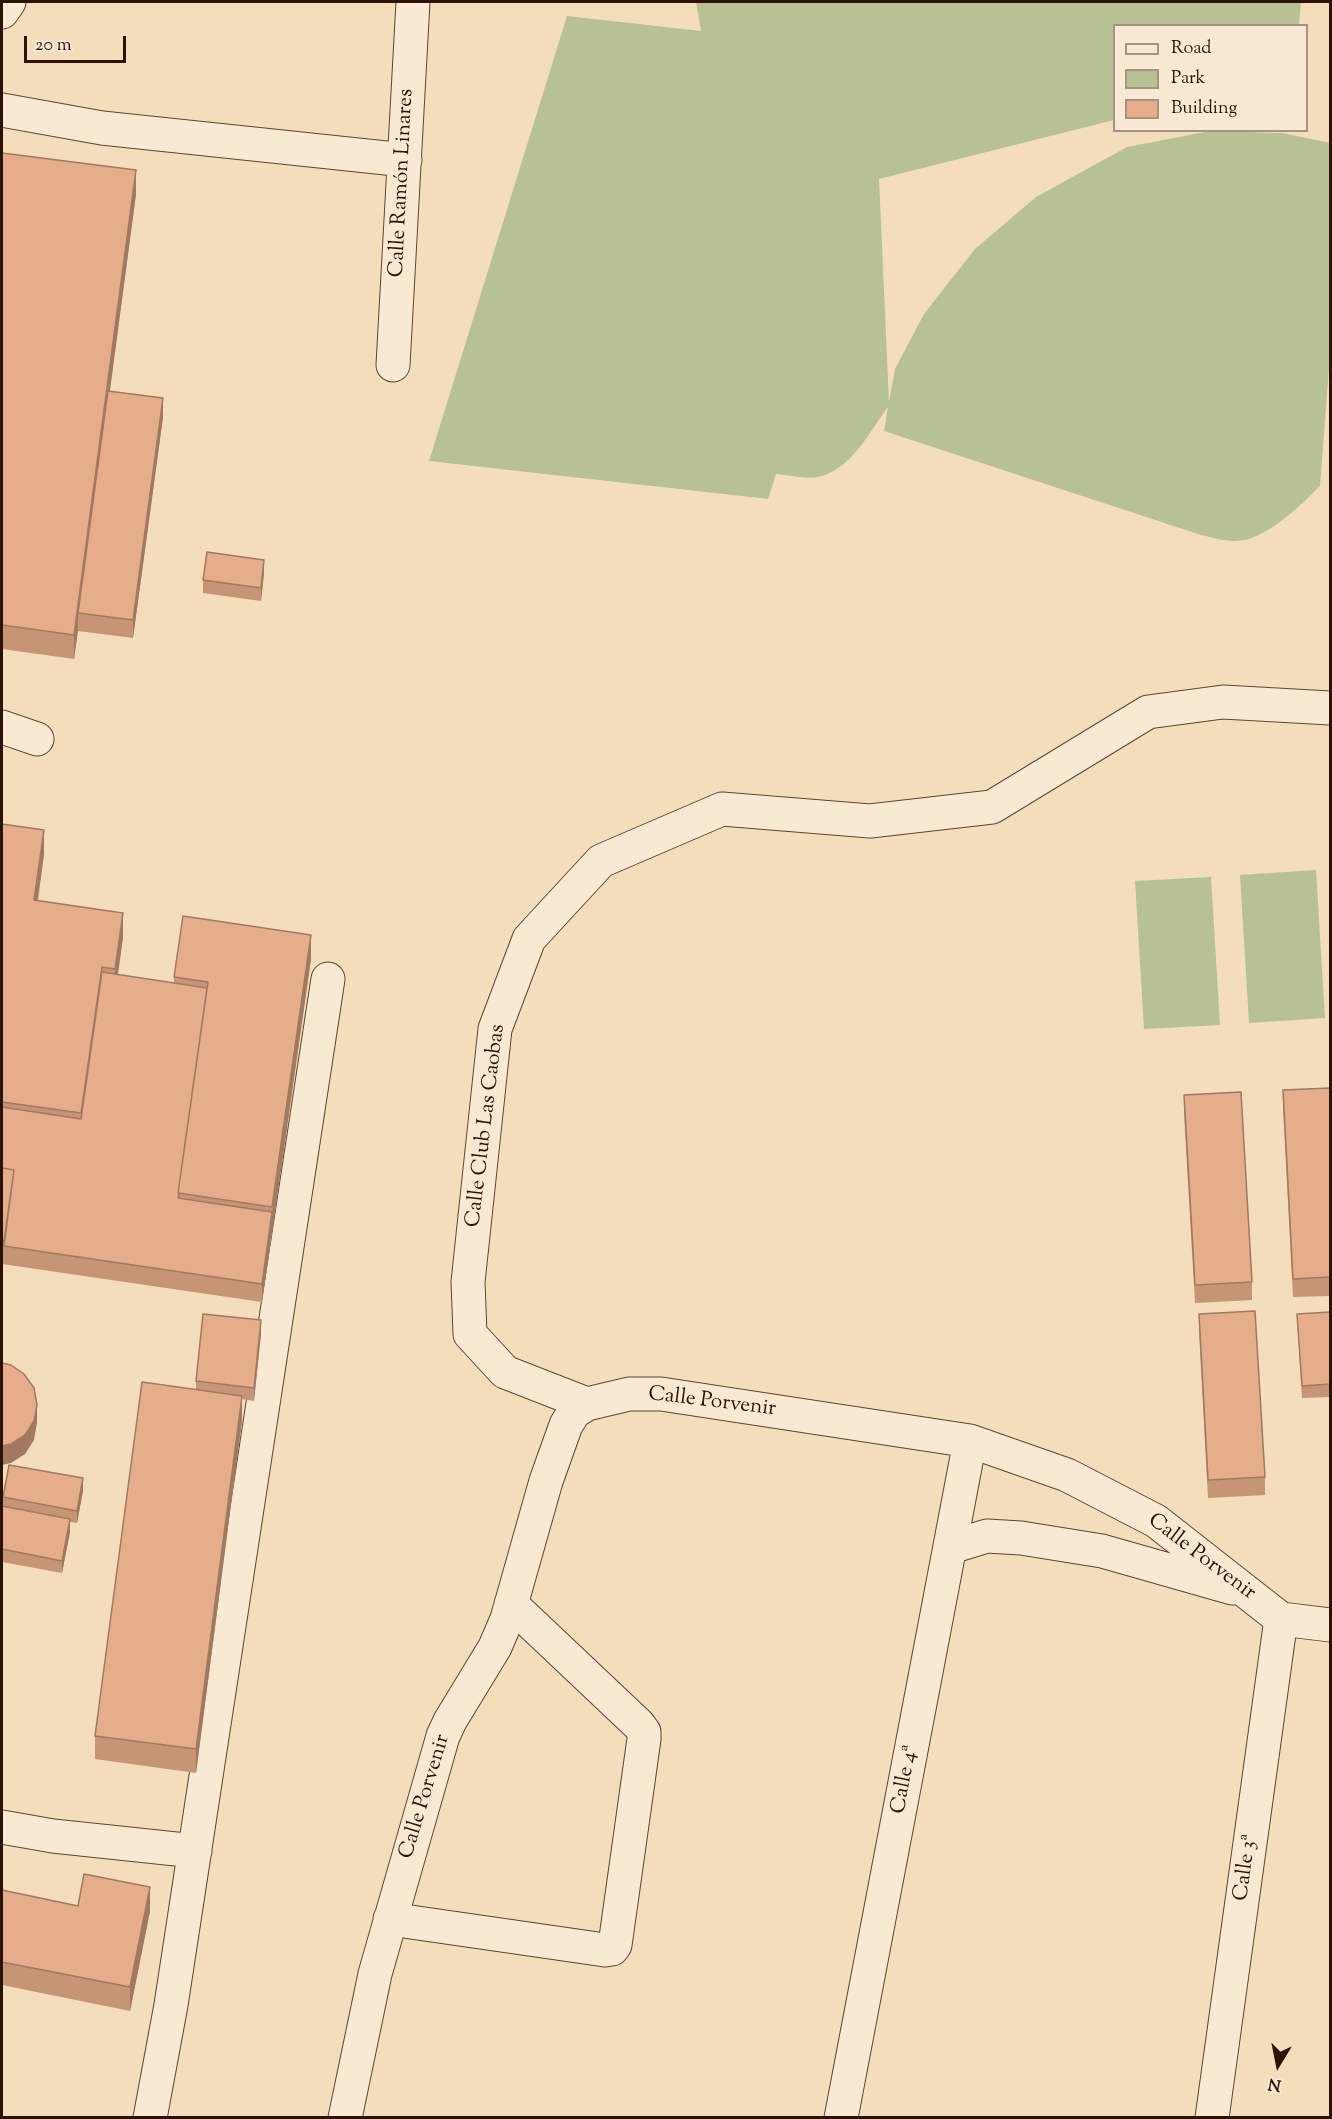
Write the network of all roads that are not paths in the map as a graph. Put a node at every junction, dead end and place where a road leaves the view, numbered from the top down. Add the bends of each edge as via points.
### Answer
1 (9, 2) edge
2 (413, 2) edge
3 (2, 12) edge
4 (2, 110) edge
5 (405, 160) junction
6 (393, 365) dead end
7 (1330, 708) edge
8 (2, 727) edge
9 (37, 739) dead end
10 (328, 979) dead end
11 (587, 1404) junction
12 (970, 1441) junction
13 (951, 1547) junction
14 (1248, 1592) junction
15 (511, 1604) junction
16 (1281, 1619) junction
17 (1330, 1625) edge
18 (2, 1827) edge
19 (195, 1851) junction
20 (390, 1919) junction
21 (150, 2118) edge
22 (345, 2118) edge
23 (841, 2118) edge
24 (1212, 2118) edge

1 - 3 street
2 - 5 street, Calle Ramón Linares
4 - 5 street via 102,128
5 - 6 street, Calle Ramón Linares
7 - 11 street, Calle Club Las Caobas via 1223,702 1148,712 992,807 870,821 722,809 601,861 529,939 495,1029 468,1282 470,1334 505,1372
8 - 9 street
10 - 19 street
11 - 12 street, Calle Porvenir via 629,1394 661,1394
11 - 15 street, Calle Porvenir via 574,1412 566,1425
12 - 13 street, Calle 4ª
12 - 14 street, Calle Porvenir via 1067,1475 1156,1521
13 - 14 street via 987,1536 1021,1538 1102,1551
13 - 23 street, Calle 4ª
14 - 16 street, Calle Porvenir
15 - 20 street, Calle Porvenir via 495,1647 446,1728
15 - 20 street via 644,1732 615,1945 605,1950
16 - 17 street
16 - 24 street, Calle 3ª
18 - 19 street
19 - 21 street
20 - 22 street, Calle Porvenir

